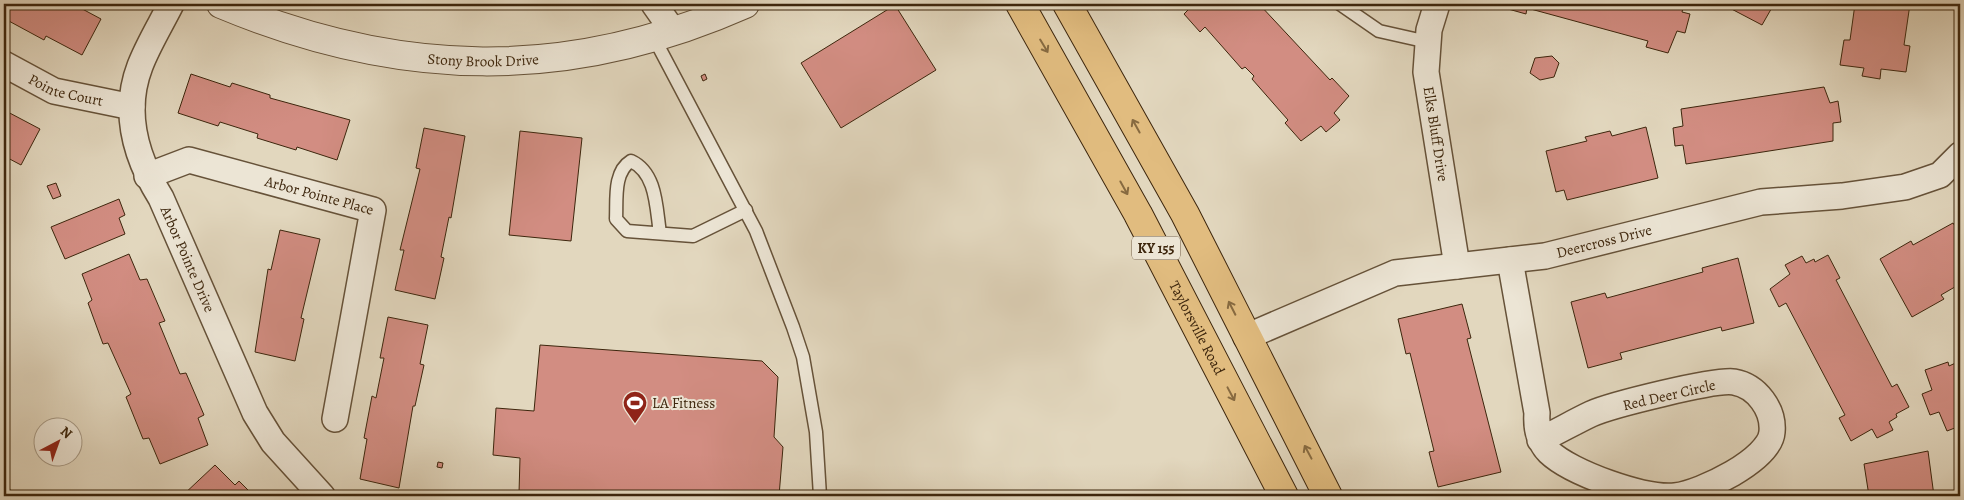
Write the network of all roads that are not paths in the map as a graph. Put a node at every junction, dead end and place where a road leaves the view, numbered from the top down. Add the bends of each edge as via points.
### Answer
1 (171, 4) edge
2 (221, 4) edge
3 (654, 4) edge
4 (744, 4) edge
5 (1020, 4) edge
6 (1067, 4) edge
7 (1340, 4) edge
8 (1437, 4) edge
9 (663, 34) junction
10 (1428, 42) junction
11 (4, 64) edge
12 (132, 106) junction
13 (1960, 155) edge
14 (147, 176) junction
15 (746, 210) junction
16 (660, 233) junction
17 (1510, 260) junction
18 (1457, 266) junction
19 (1246, 337) junction
20 (335, 419) dead end
21 (1540, 440) junction
22 (322, 496) edge
23 (820, 496) edge
24 (1284, 496) edge
25 (1328, 496) edge

1 - 12 street, Arbor Pointe Drive via 140,66
2 - 9 street, Stony Brook Drive via 262,21 336,44 401,56 480,63 558,58
3 - 9 street
4 - 9 street, Stony Brook Drive
5 -> 24 main road, Taylorsville Road / KY 155 via 1138,214
19 -> 6 main road, KY 155 via 1180,206
7 - 10 lane via 1379,32
8 - 10 street, Elks Bluff Drive
9 - 15 lane
10 - 18 street, Elks Bluff Drive via 1426,72
11 - 12 street, Pointe Court via 54,91
12 - 14 street, Arbor Pointe Drive via 134,138
13 - 17 street, Deercross Drive via 1940,175 1905,187 1761,202 1545,256
14 - 20 street, Arbor Pointe Place via 189,160 373,210
14 - 22 street, Arbor Pointe Drive via 161,198 255,414 273,442
15 - 16 lane via 694,236
15 - 23 lane via 764,249 803,358 816,432
16 - 16 lane via 627,231 616,219 619,175 624,165 631,161 641,166 652,185
17 - 18 street, Deercross Drive
17 - 21 street
18 - 19 street, Deercross Drive via 1395,273
25 -> 19 main road, KY 155
21 - 21 street, Red Deer Circle via 1573,469 1589,476 1640,491 1675,496 1700,489 1764,452 1772,435 1772,422 1768,407 1755,393 1735,382 1713,383 1593,413

